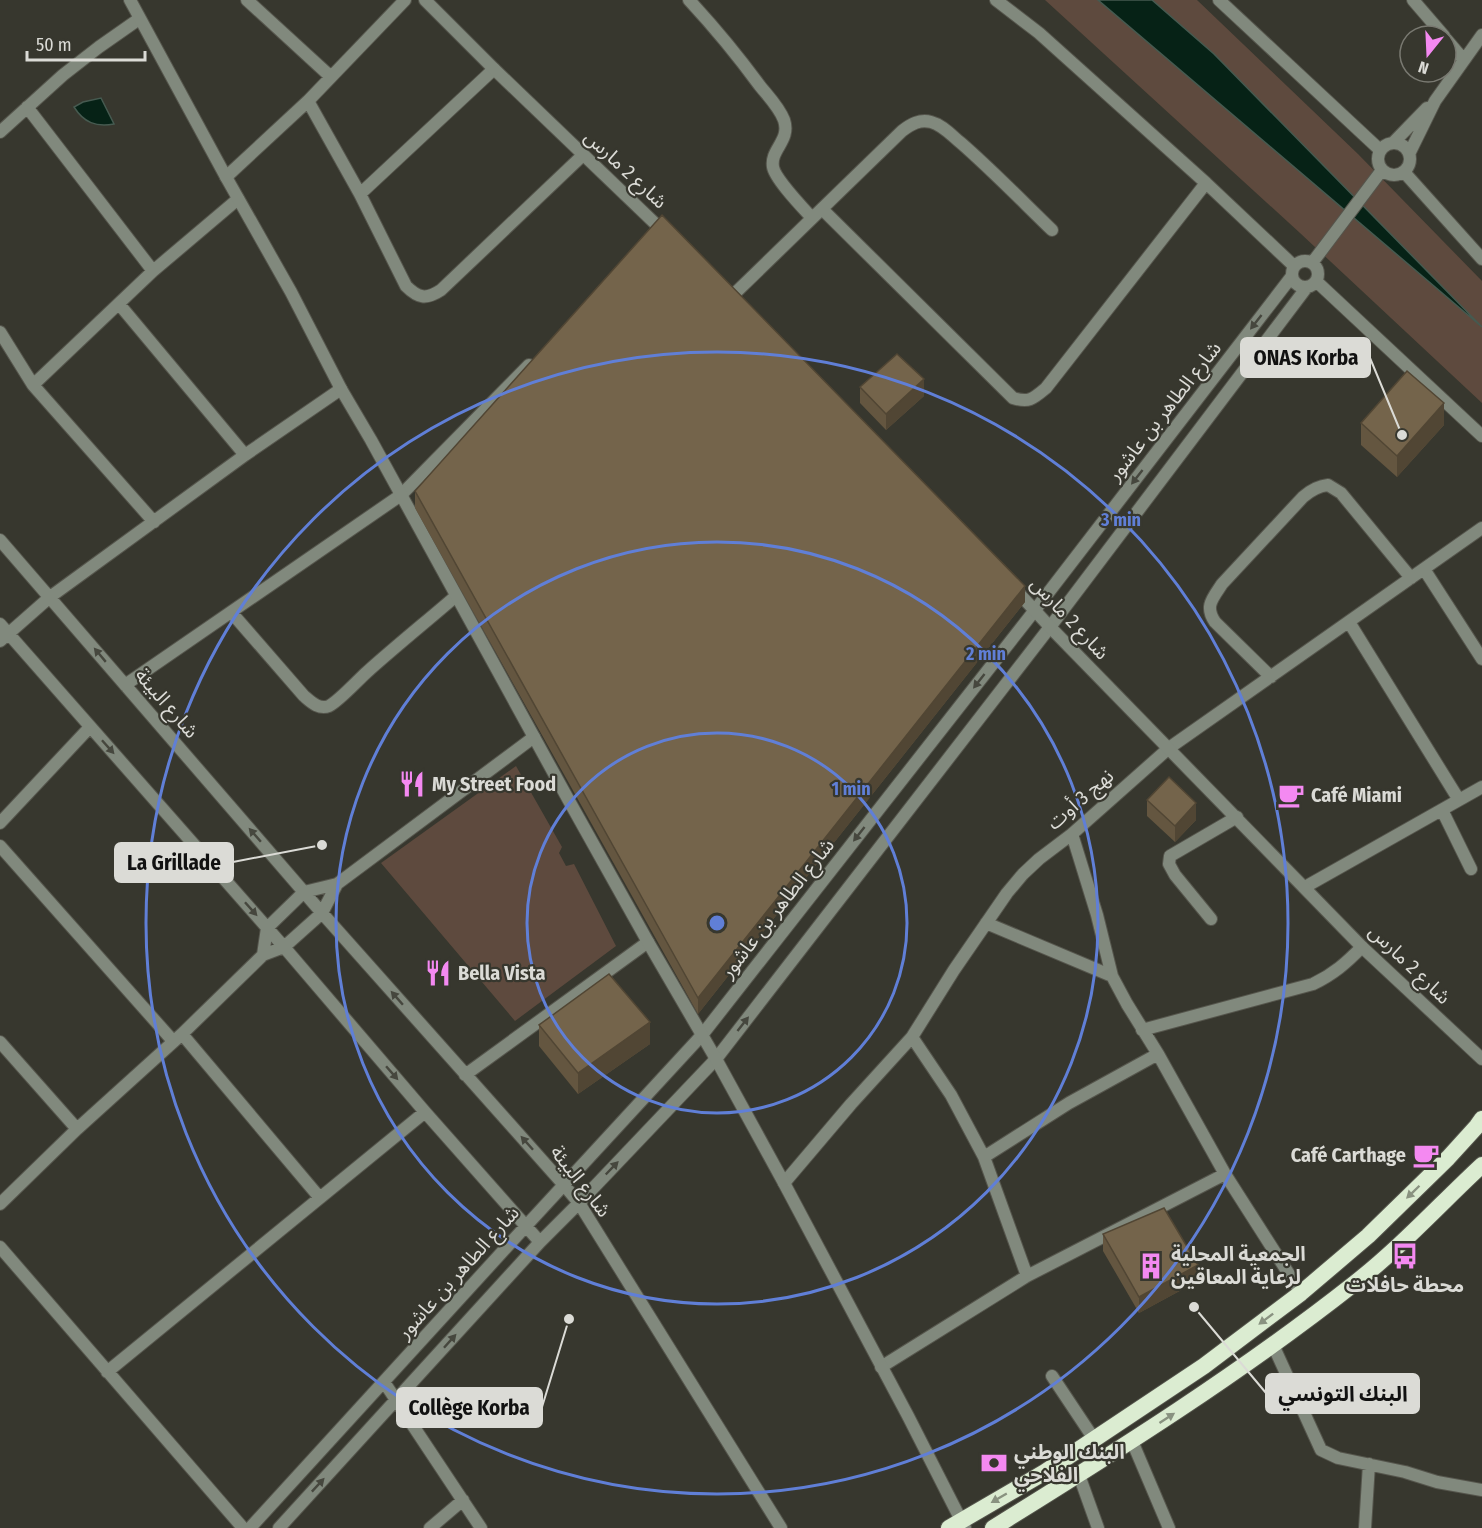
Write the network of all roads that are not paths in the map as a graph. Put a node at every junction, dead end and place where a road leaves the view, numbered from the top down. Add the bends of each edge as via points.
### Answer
1 (130, 0) edge
2 (247, 0) edge
3 (405, 0) edge
4 (425, 0) edge
5 (689, 0) edge
6 (996, 0) edge
7 (1219, 0) edge
8 (1413, 0) edge
9 (139, 19) junction
10 (1434, 24) edge
11 (1482, 35) edge
12 (1458, 53) edge
13 (1463, 59) junction
14 (494, 69) junction
15 (331, 77) junction
16 (308, 101) junction
17 (1435, 101) junction
18 (27, 107) junction
19 (0, 132) edge
20 (1393, 143) junction
21 (1380, 150) junction
22 (1409, 153) junction
23 (583, 155) junction
24 (1404, 172) junction
25 (1379, 173) junction
26 (226, 177) junction
27 (1206, 183) junction
28 (360, 194) junction
29 (238, 199) junction
30 (822, 209) junction
31 (812, 218) junction
32 (1052, 230) dead end
33 (677, 245) edge
34 (1316, 259) junction
35 (1482, 259) edge
36 (153, 271) junction
37 (1293, 271) junction
38 (1311, 284) junction
39 (730, 300) edge
40 (119, 304) junction
41 (0, 332) edge
42 (540, 354) edge
43 (33, 385) junction
44 (341, 389) junction
45 (1482, 436) edge
46 (245, 455) junction
47 (401, 495) junction
48 (154, 522) junction
49 (1482, 528) edge
50 (0, 540) edge
51 (1424, 569) junction
52 (1411, 578) junction
53 (1007, 580) edge
54 (456, 596) junction
55 (50, 597) junction
56 (1035, 610) junction
57 (231, 612) junction
58 (1349, 622) junction
59 (1050, 627) junction
60 (3, 633) edge
61 (1482, 659) edge
62 (1271, 677) junction
63 (126, 685) junction
64 (90, 727) junction
65 (534, 737) junction
66 (1169, 748) junction
67 (1482, 787) edge
68 (1459, 800) junction
69 (1442, 810) junction
70 (1237, 817) junction
71 (0, 824) edge
72 (1072, 834) junction
73 (0, 846) edge
74 (1471, 869) dead end
75 (337, 884) junction
76 (1305, 887) junction
77 (304, 892) junction
78 (322, 913) junction
79 (1211, 919) dead end
80 (986, 923) junction
81 (267, 928) junction
82 (648, 942) junction
83 (1362, 946) junction
84 (284, 947) junction
85 (263, 955) junction
86 (1112, 976) junction
87 (1142, 1030) junction
88 (702, 1035) junction
89 (178, 1037) junction
90 (912, 1037) junction
91 (0, 1042) edge
92 (1158, 1054) junction
93 (716, 1059) junction
94 (1482, 1059) edge
95 (465, 1075) junction
96 (425, 1112) junction
97 (1482, 1119) edge
98 (77, 1129) junction
99 (984, 1157) junction
100 (1482, 1165) edge
101 (1225, 1174) junction
102 (784, 1183) junction
103 (564, 1185) junction
104 (320, 1198) junction
105 (579, 1203) junction
106 (0, 1204) edge
107 (525, 1227) junction
108 (540, 1242) junction
109 (0, 1247) edge
110 (1027, 1276) junction
111 (1301, 1293) junction
112 (1273, 1345) junction
113 (881, 1366) junction
114 (107, 1372) junction
115 (1052, 1376) dead end
116 (384, 1382) junction
117 (396, 1401) junction
118 (1094, 1439) junction
119 (1132, 1442) junction
120 (1369, 1464) junction
121 (1078, 1475) junction
122 (1482, 1490) edge
123 (463, 1500) junction
124 (958, 1526) edge
125 (243, 1528) edge
126 (250, 1528) edge
127 (279, 1528) edge
128 (430, 1528) edge
129 (481, 1528) edge
130 (781, 1528) edge
131 (993, 1528) edge
132 (1098, 1528) edge
133 (1168, 1528) edge
134 (1365, 1528) edge

1 - 9 street
2 - 15 street
3 - 15 street
4 - 14 street, شارع 2 مارس
5 - 31 street via 780,112 786,130 772,166
6 - 27 street via 1039,33
7 - 21 street
8 - 10 street
9 - 18 street via 99,46
9 - 26 street
11 - 13 street
12 - 13 street
13 - 17 street
14 - 23 street, شارع 2 مارس
14 - 28 street
15 - 16 street
16 - 26 street
16 - 28 street
17 - 20 street
17 - 22 street
18 - 19 street
18 - 36 street
20 - 21 street
20 - 22 street
21 - 25 street
22 - 24 street
23 - 28 street via 454,279 432,295 414,294 406,286
23 - 33 street, شارع 2 مارس via 658,234
24 - 25 street
24 - 35 street
25 - 34 street
26 - 29 street
27 - 30 street via 1046,388 1028,401 1013,398
27 - 37 street
29 - 36 street
29 - 44 street
30 - 31 street
30 - 32 street via 911,123 928,121 944,128 977,157
31 - 39 street
34 - 37 street via 1303,261
34 - 38 street via 1318,272
36 - 40 street
37 - 38 street via 1297,285
37 -> 56 street, شارع الطاهر بن عاشور
38 - 45 street
38 - 59 street, شارع الطاهر بن عاشور
40 - 43 street
40 - 46 street
41 - 43 street
42 - 47 street
43 - 48 street
44 - 46 street
44 - 47 street
46 - 48 street
47 - 54 street
47 - 57 street
48 - 55 street
49 - 51 street, نهج 3 أوت
50 - 55 street, شارع البيئة
51 - 52 street, نهج 3 أوت
51 - 61 street
52 - 58 street, نهج 3 أوت
52 - 62 street via 1341,493 1328,485 1311,490 1222,584 1210,608 1215,622
53 - 56 street, شارع 2 مارس
54 - 57 street via 335,701 323,707 304,696
54 - 65 street
55 - 60 street
63 -> 55 street, شارع البيئة
56 - 59 street, شارع 2 مارس
56 -> 88 street, شارع الطاهر بن عاشور
57 - 63 street
58 - 62 street, نهج 3 أوت
58 - 68 street
59 - 66 street, شارع 2 مارس
93 -> 59 street, شارع الطاهر بن عاشور
60 - 64 street
62 - 66 street, نهج 3 أوت
77 -> 63 street, شارع البيئة
64 - 71 street
64 -> 81 street
65 - 75 street
65 - 82 street
66 - 70 street, شارع 2 مارس
66 - 72 street, نهج 3 أوت
67 - 68 street
68 - 69 street
69 - 74 street
69 - 76 street
70 - 76 street, شارع 2 مارس
70 - 79 street via 1170,856 1169,864 1175,875
72 - 80 street, نهج 3 أوت via 1023,874
72 - 86 street
73 - 89 street
75 - 77 street
75 - 78 street
76 - 83 street, شارع 2 مارس
77 - 78 street, شارع البيئة
77 - 81 street
78 - 84 street
95 -> 78 street, شارع البيئة
80 - 86 street
80 - 90 street, نهج 3 أوت
81 - 84 street
81 - 85 street
82 - 88 street
82 - 95 street
83 - 87 street via 1346,964 1313,984
83 - 94 street, شارع 2 مارس
84 - 85 street
84 -> 96 street
85 - 89 street
86 - 87 street
87 - 92 street
88 - 93 street
88 - 103 street, شارع الطاهر بن عاشور
89 - 98 street
89 - 104 street
90 - 99 street via 951,1095
90 - 102 street, نهج 3 أوت
91 - 98 street
92 - 99 street via 1069,1103
92 - 101 street
93 - 102 street
105 -> 93 street, شارع الطاهر بن عاشور
103 -> 95 street, شارع البيئة
96 - 104 street
96 - 107 street
97 -> 111 highway via 1368,1236
98 - 106 street
99 - 110 street
100 - 112 highway via 1390,1254
101 - 110 street
101 - 111 street
102 - 113 street
103 - 105 street, شارع البيئة
103 - 107 street, شارع الطاهر بن عاشور
104 - 114 street
105 - 108 street, شارع الطاهر بن عاشور
105 - 130 street, شارع البيئة
107 - 108 street
107 - 116 street, شارع الطاهر بن عاشور
117 -> 108 street, شارع الطاهر بن عاشور
109 - 114 street
110 - 113 street
111 -> 118 highway via 1204,1366
119 -> 112 highway
112 - 120 street via 1321,1450
113 - 124 street
114 - 125 street
115 - 118 street
116 - 117 street
116 - 126 street, شارع الطاهر بن عاشور
117 - 123 street
127 -> 117 street, شارع الطاهر بن عاشور
118 -> 124 highway
119 - 121 highway
119 - 133 street
120 - 122 street
120 - 134 street
121 - 131 highway
121 - 132 street
123 - 128 street
123 - 129 street

